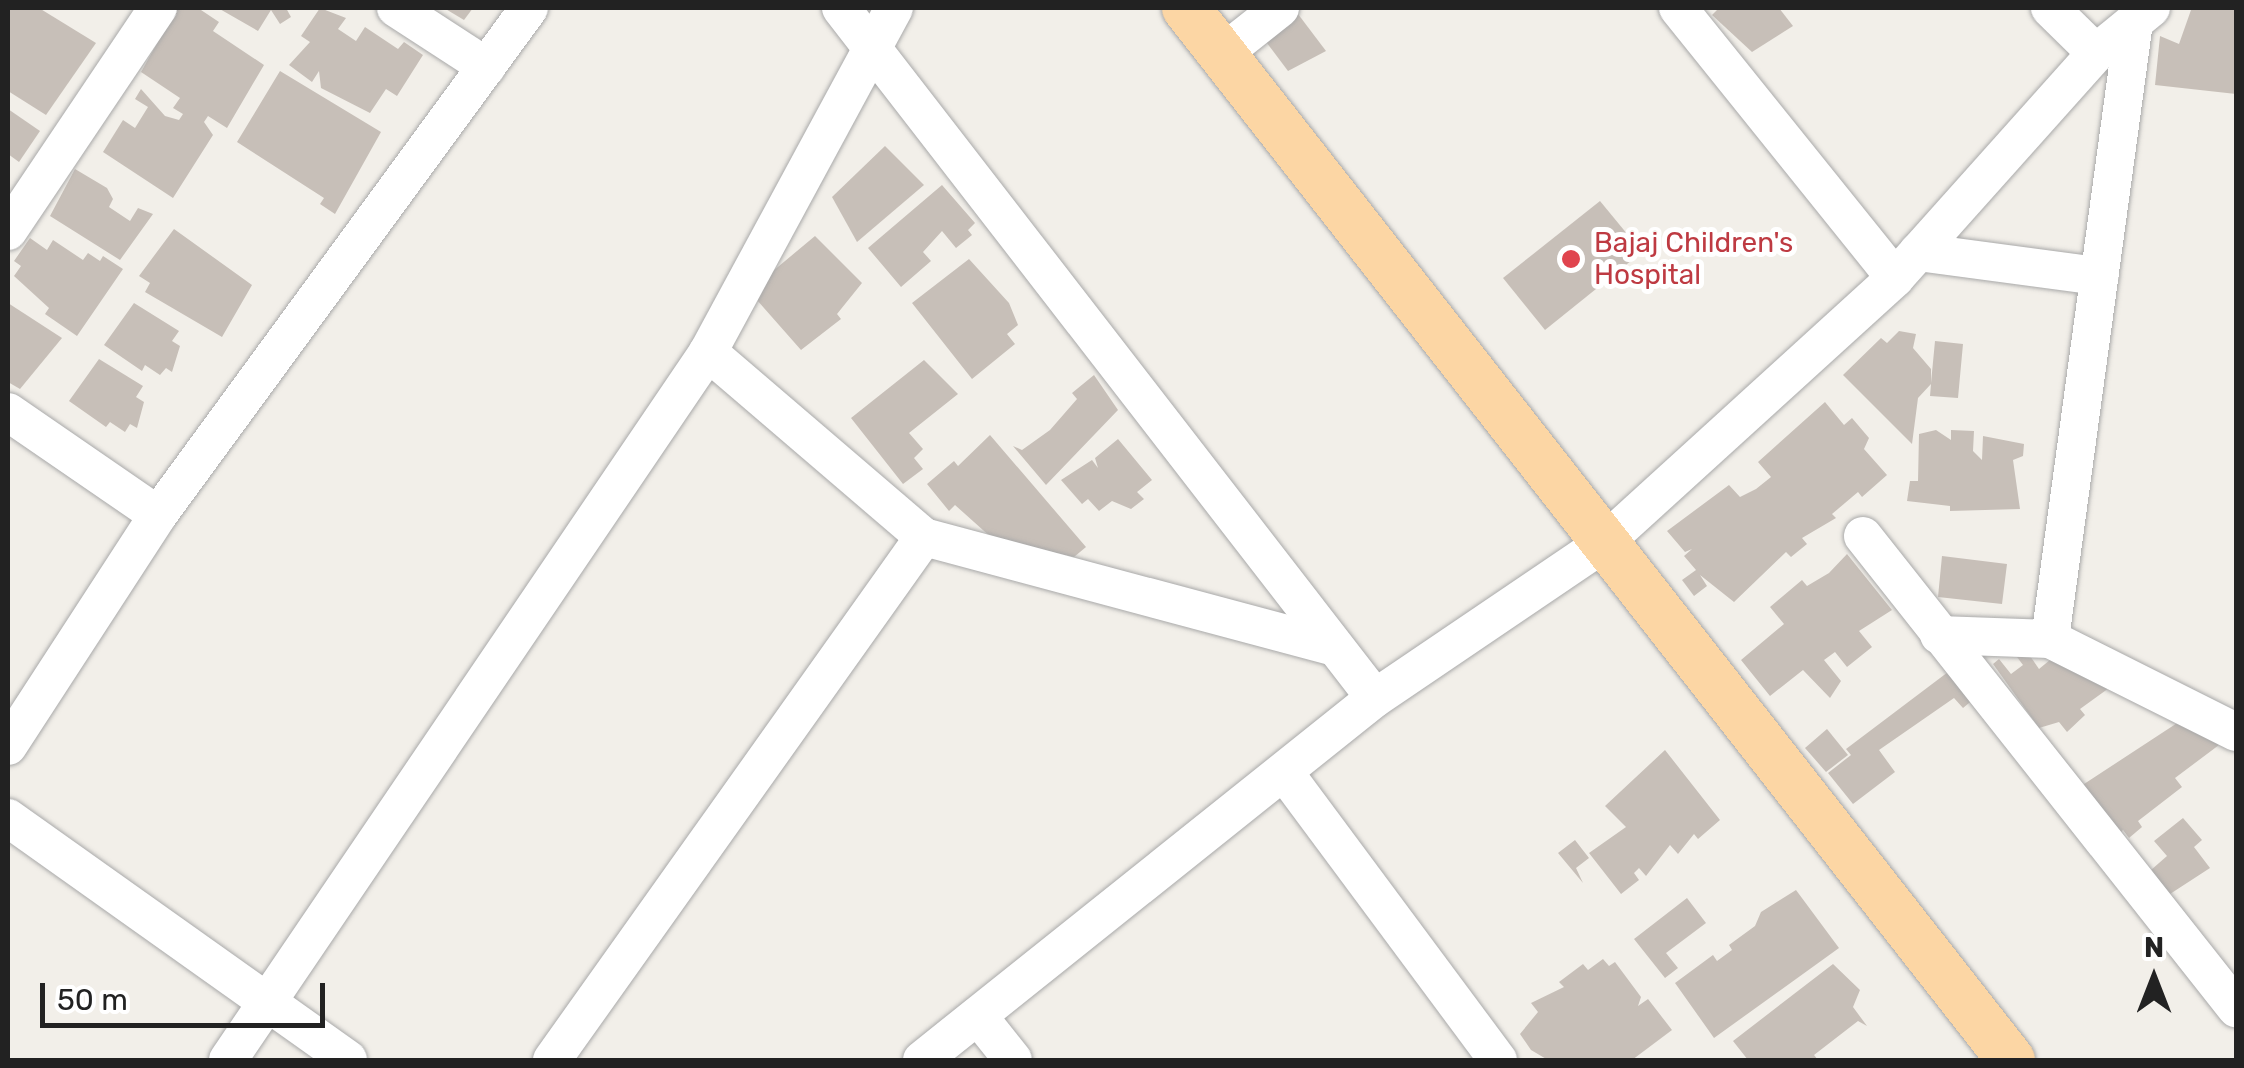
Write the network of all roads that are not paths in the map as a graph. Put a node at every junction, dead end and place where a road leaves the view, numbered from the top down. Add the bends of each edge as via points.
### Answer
1 (158, 8) edge
2 (396, 8) edge
3 (529, 8) edge
4 (841, 8) edge
5 (894, 8) edge
6 (1186, 8) edge
7 (1280, 8) edge
8 (1678, 8) edge
9 (2050, 8) edge
10 (2142, 15) edge
11 (874, 47) junction
12 (2096, 53) junction
13 (1222, 54) junction
14 (487, 67) junction
15 (8, 231) edge
16 (1907, 265) junction
17 (2099, 276) junction
18 (708, 352) junction
19 (8, 412) edge
20 (158, 515) junction
21 (1864, 536) dead end
22 (924, 537) junction
23 (1605, 542) junction
24 (1940, 634) junction
25 (2050, 639) junction
26 (1332, 646) junction
27 (1376, 698) junction
28 (2236, 732) edge
29 (8, 746) edge
30 (1284, 772) junction
31 (8, 818) edge
32 (270, 1003) junction
33 (2236, 1008) edge
34 (978, 1016) junction
35 (228, 1060) edge
36 (348, 1060) edge
37 (552, 1060) edge
38 (922, 1060) edge
39 (1012, 1060) edge
40 (1498, 1060) edge
41 (2011, 1060) edge

1 - 15 street
2 - 14 street
3 - 14 street
4 - 11 street
5 - 11 street
6 - 13 main road
7 - 13 street
8 - 16 street
9 - 12 street
10 - 12 street
10 - 17 street
11 - 18 street
11 - 26 street
12 - 16 street
13 - 23 main road
14 - 20 street
16 - 17 street
16 - 23 street
17 - 25 street
18 - 22 street
18 - 32 street
19 - 20 street
20 - 29 street
21 - 24 street
22 - 26 street
22 - 37 street
23 - 27 street
23 - 41 main road
24 - 25 street
24 - 33 street
25 - 28 street
26 - 27 street
27 - 30 street
30 - 34 street
30 - 40 street
31 - 32 street
32 - 35 street
32 - 36 street
34 - 38 street
34 - 39 street

